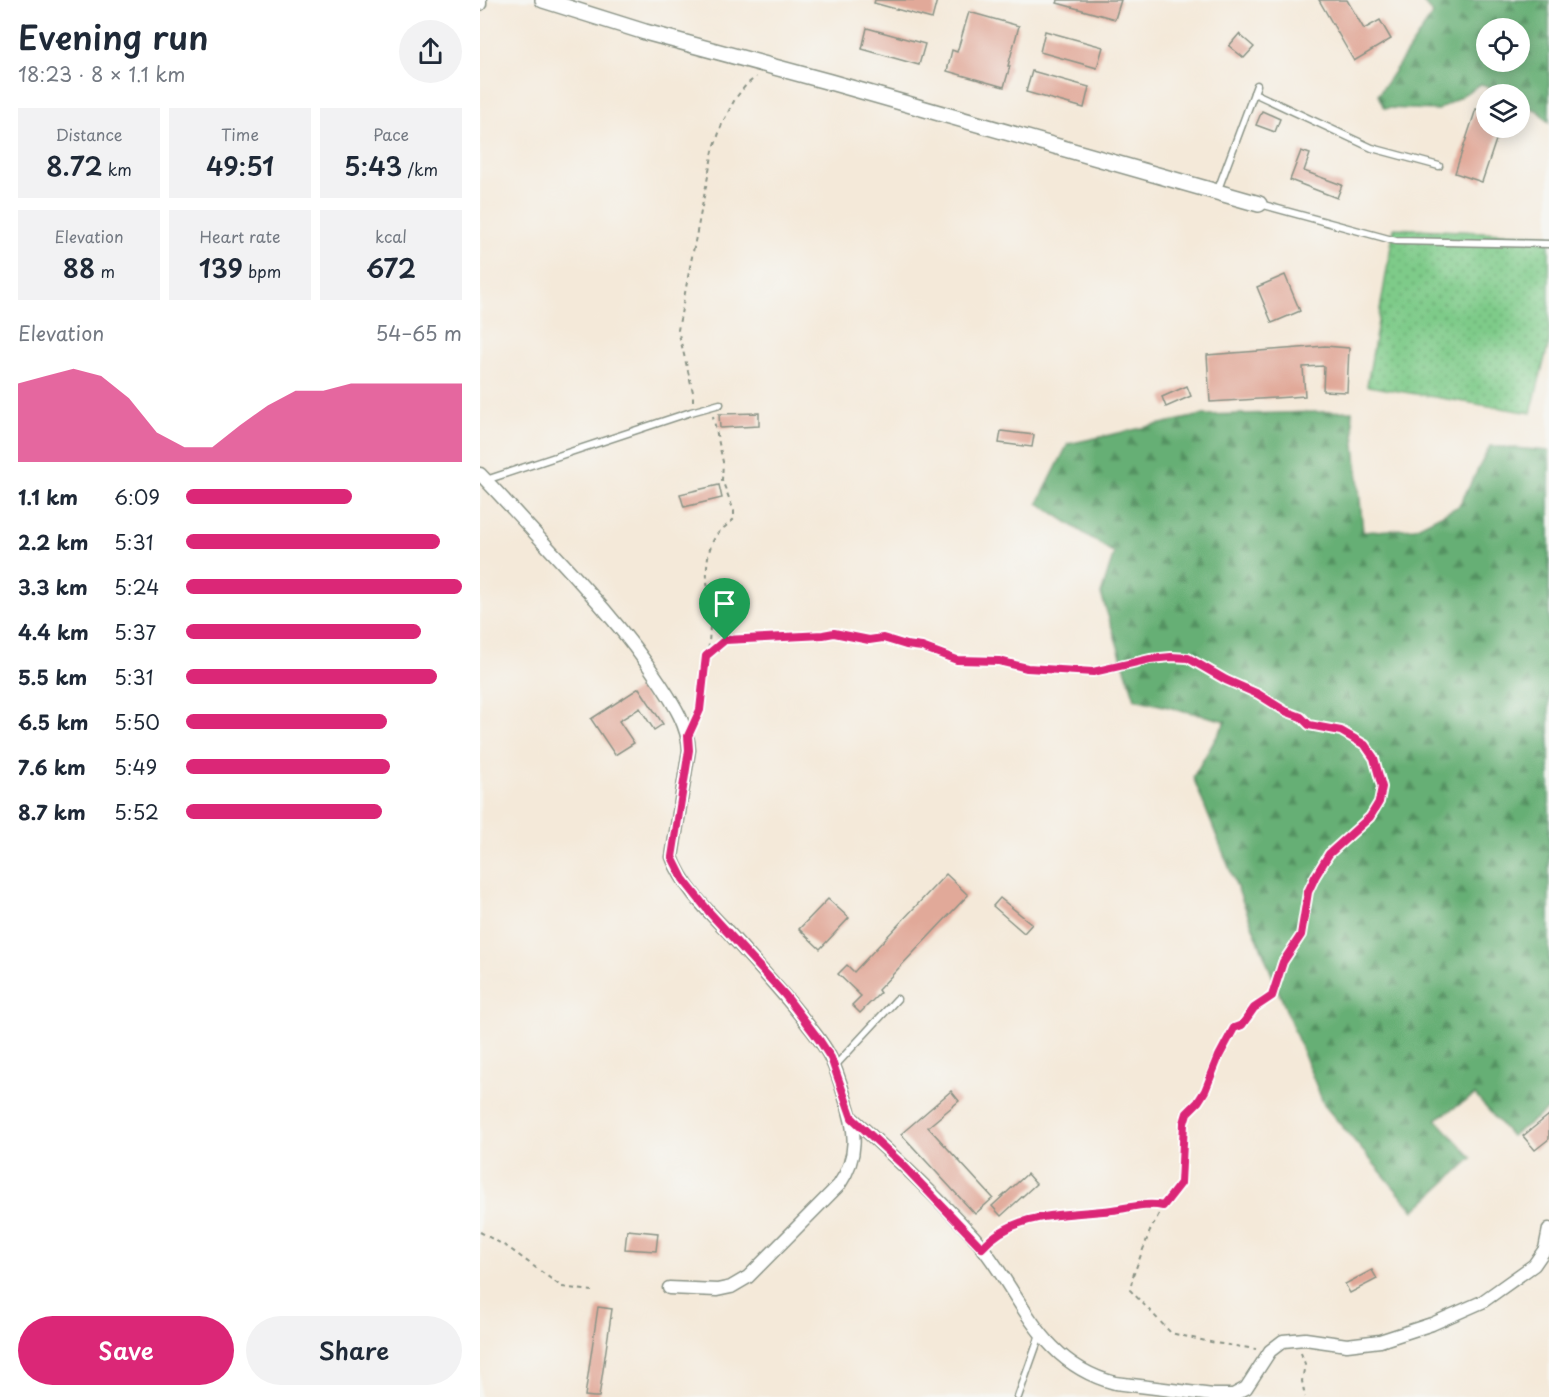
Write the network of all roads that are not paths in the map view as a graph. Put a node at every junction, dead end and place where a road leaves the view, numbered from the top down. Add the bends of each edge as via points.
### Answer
1 (480, 0) edge
2 (543, 0) edge
3 (480, 4) edge
4 (1257, 85) dead end
5 (1254, 93) junction
6 (1439, 166) dead end
7 (1216, 192) junction
8 (1259, 204) joint
9 (1549, 244) edge
10 (720, 404) dead end
11 (483, 477) edge
12 (897, 999) dead end
13 (834, 1067) junction
14 (852, 1118) junction
15 (1549, 1228) edge
16 (669, 1288) dead end
17 (1040, 1335) junction
18 (1018, 1397) edge

1 - 3 street
2 - 7 street
4 - 5 lane
5 - 6 lane via 1371,148
5 - 7 lane
7 - 8 street
8 - 9 lane via 1396,241
10 - 11 lane
11 - 13 street via 622,629 671,700 688,736 689,750 672,857 676,867 710,913 785,995
12 - 13 lane
13 - 14 street
14 - 16 street via 855,1140 849,1171 823,1203 748,1278 717,1290
14 - 17 street via 982,1248
15 - 17 street via 1545,1249 1533,1266 1482,1302 1386,1339 1361,1344 1283,1341 1270,1351 1246,1388 1233,1395 1102,1380 1065,1358
17 - 18 lane

